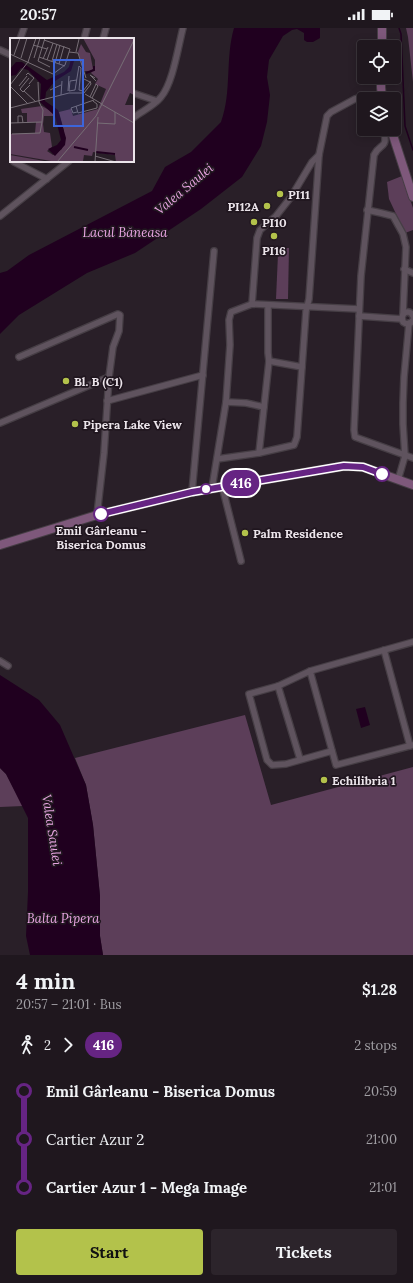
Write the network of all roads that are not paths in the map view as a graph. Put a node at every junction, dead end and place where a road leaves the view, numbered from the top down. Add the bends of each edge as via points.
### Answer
1 (24, 28) edge
2 (87, 28) edge
3 (106, 28) edge
4 (183, 28) edge
5 (382, 28) edge
6 (20, 38) edge
7 (84, 38) edge
8 (103, 38) edge
9 (382, 40) edge
10 (0, 50) edge
11 (10, 55) edge
12 (134, 93) edge
13 (357, 99) edge
14 (157, 102) junction
15 (134, 117) edge
16 (385, 136) edge
17 (393, 136) edge
18 (319, 155) junction
19 (14, 162) dead end
20 (68, 162) edge
21 (47, 178) junction
22 (413, 197) edge
23 (367, 210) junction
24 (0, 216) edge
25 (214, 251) dead end
26 (404, 270) junction
27 (413, 273) edge
28 (252, 304) junction
29 (268, 305) junction
30 (308, 306) junction
31 (359, 309) junction
32 (412, 314) edge
33 (359, 316) junction
34 (402, 317) junction
35 (411, 322) edge
36 (19, 358) dead end
37 (269, 361) junction
38 (302, 366) junction
39 (203, 375) junction
40 (109, 377) junction
41 (108, 402) junction
42 (226, 402) junction
43 (264, 406) junction
44 (0, 423) edge
45 (259, 454) junction
46 (405, 456) junction
47 (413, 458) edge
48 (217, 460) junction
49 (398, 480) junction
50 (222, 486) junction
51 (412, 486) edge
52 (212, 488) junction
53 (192, 492) junction
54 (97, 515) junction
55 (0, 545) edge
56 (240, 561) dead end
57 (413, 642) edge
58 (384, 650) junction
59 (0, 661) edge
60 (8, 666) dead end
61 (310, 671) junction
62 (278, 686) junction
63 (411, 746) edge
64 (332, 751) junction
65 (300, 759) junction

1 - 6 street
2 - 7 street
3 - 8 street
4 - 14 street via 168,84
5 - 9 street
10 - 11 street
12 - 14 street
13 - 18 street via 327,116
14 - 15 street
16 - 23 street via 382,147 375,151 374,155
17 - 22 street
18 - 28 street via 276,216 260,230 257,238
18 - 30 street
19 - 21 street
20 - 21 street
21 - 24 street
23 - 26 street via 393,216 396,220 406,247
23 - 31 street
25 - 39 street
26 - 27 street
26 - 34 street
28 - 29 street
28 - 42 street via 231,312
29 - 30 street
29 - 37 street
30 - 31 street
30 - 38 street
31 - 33 street
32 - 34 street via 406,312
33 - 34 street
33 - 46 street via 355,437
34 - 35 street via 403,322
35 - 46 street via 403,390 402,424
36 - 40 street via 118,314 118,331
37 - 38 street
37 - 43 street
38 - 45 street via 297,437 294,445
39 - 41 street
39 - 53 street
40 - 41 street
40 - 44 street
41 - 54 street
42 - 43 street
42 - 48 street
43 - 45 street
45 - 48 street
46 - 47 street
46 - 49 street
48 - 52 street
49 - 50 street via 368,469 350,466
49 - 51 street
50 - 52 street
50 - 56 street
52 - 53 street
53 - 54 street
54 - 55 street
57 - 58 street
58 - 61 street
58 - 63 street
59 - 60 street
61 - 62 street
61 - 64 street
62 - 65 street
62 - 65 street via 248,694 267,760 272,765
63 - 64 street via 336,765
64 - 65 street

